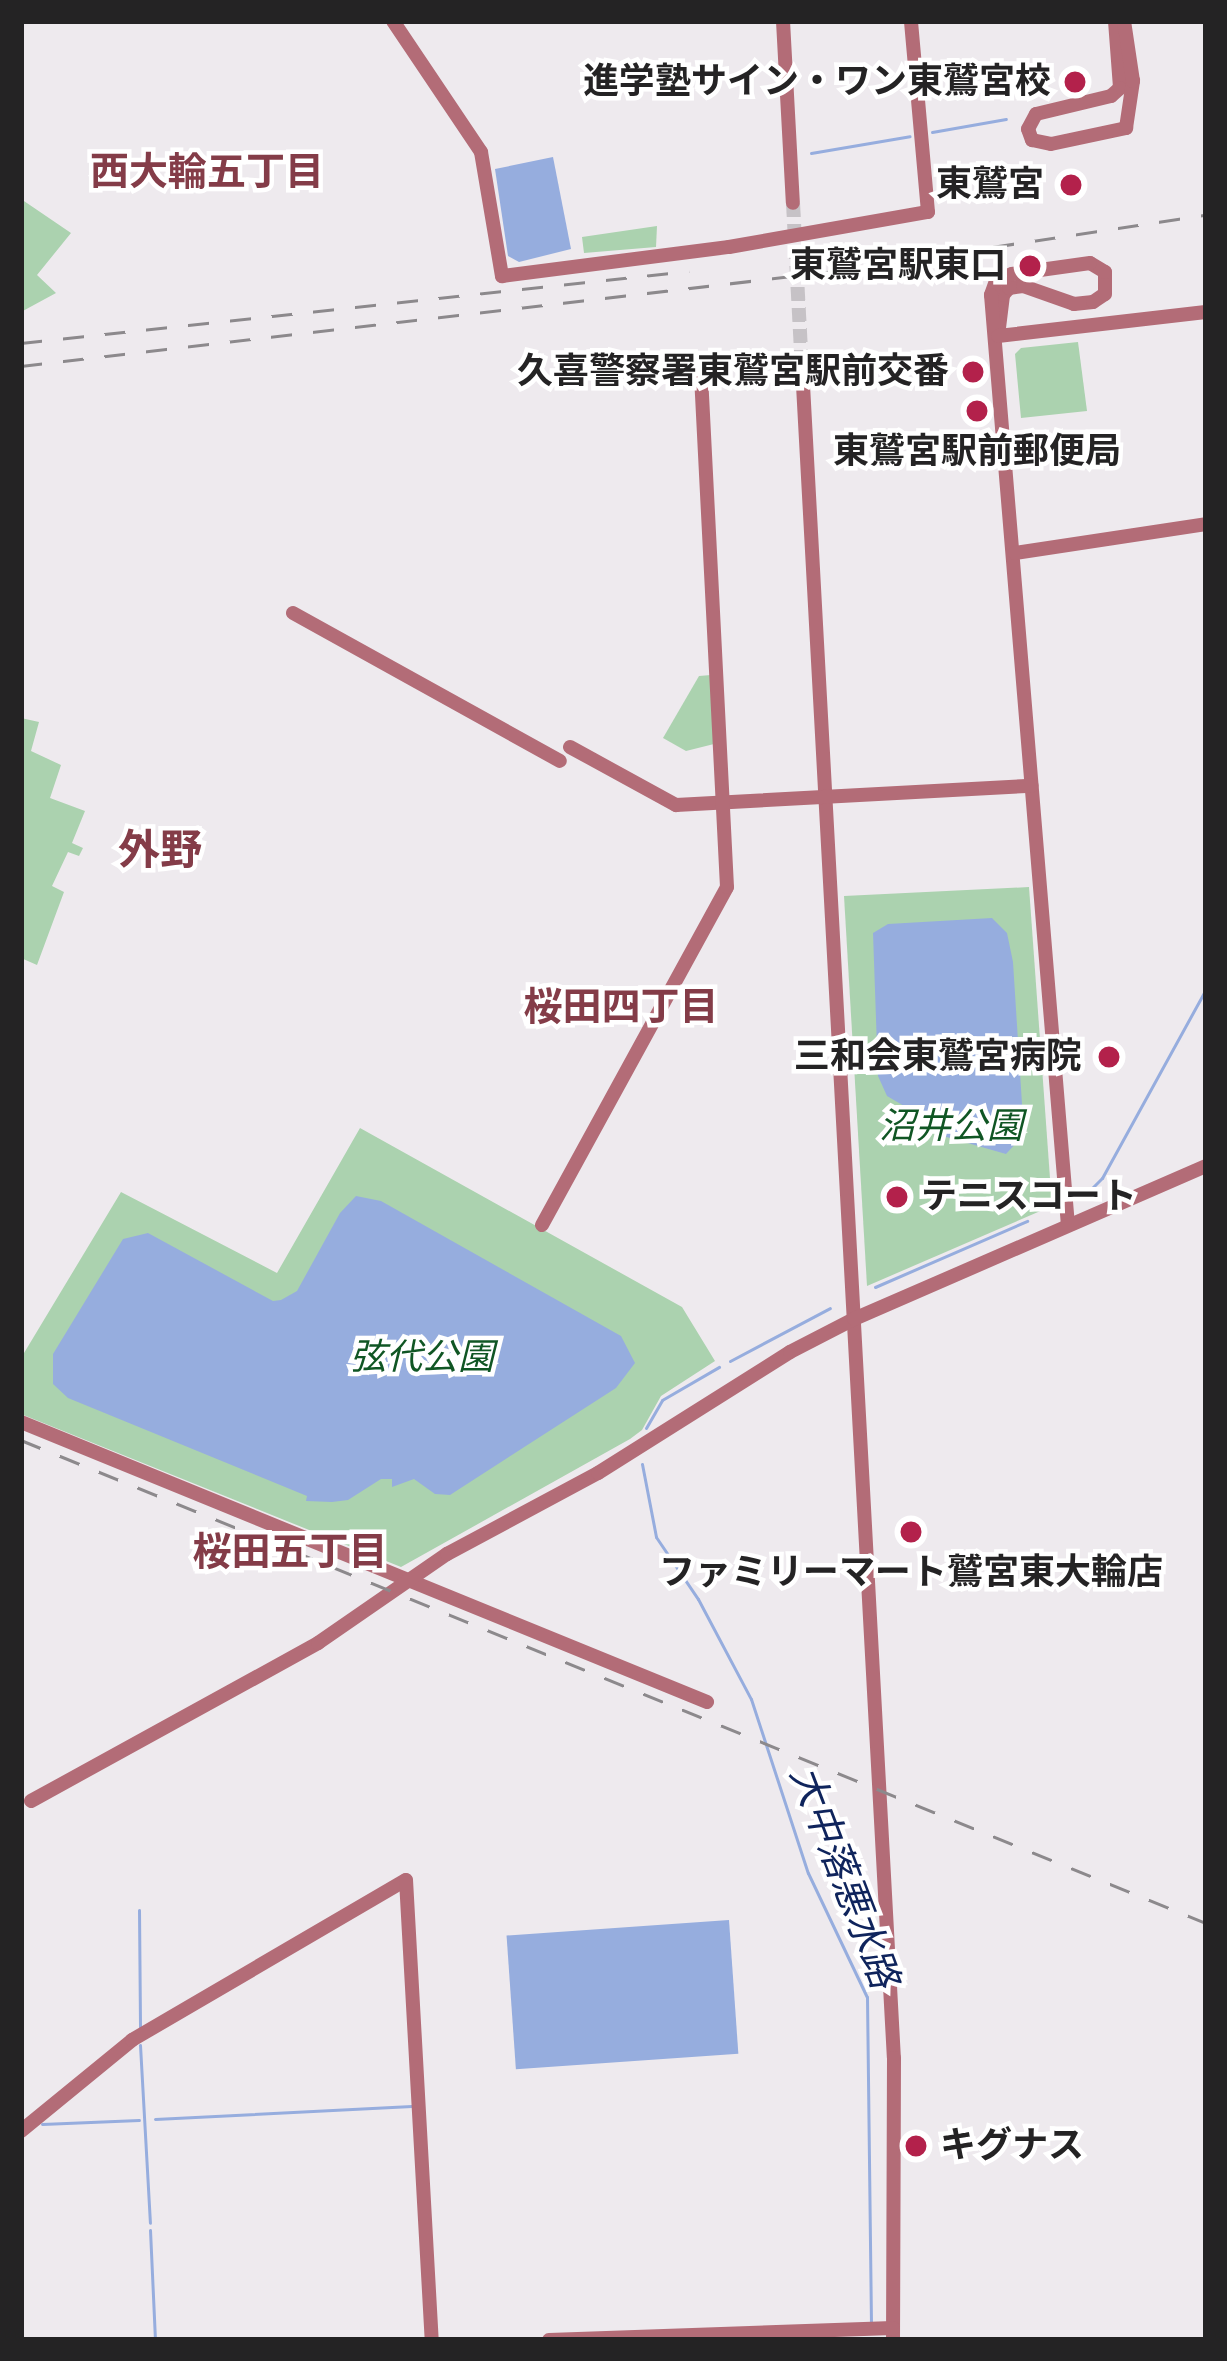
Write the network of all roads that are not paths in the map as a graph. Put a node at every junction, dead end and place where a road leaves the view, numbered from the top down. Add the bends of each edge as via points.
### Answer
1 (393, 21) edge
2 (783, 21) edge
3 (911, 21) edge
4 (1119, 21) edge
5 (793, 203) tunnel mouth
6 (1206, 311) edge
7 (998, 336) junction
8 (700, 376) dead end
9 (803, 385) tunnel mouth
10 (1206, 524) edge
11 (1015, 553) junction
12 (293, 614) dead end
13 (569, 747) dead end
14 (560, 761) dead end
15 (1031, 786) junction
16 (826, 797) junction
17 (724, 803) junction
18 (1206, 1166) edge
19 (542, 1225) dead end
20 (1067, 1225) junction
21 (854, 1318) junction
22 (21, 1422) edge
23 (411, 1578) junction
24 (707, 1702) dead end
25 (31, 1802) dead end
26 (21, 2132) edge
27 (882, 2332) edge
28 (432, 2340) edge
29 (549, 2340) edge

1 - 3 street via 481,152 502,276 928,212
2 - 5 street
4 - 4 street via 1133,92 1126,128 1051,145 1033,140 1036,114 1120,88
6 - 7 street
7 - 7 street via 990,304 999,278 1090,263 1105,272 1106,290 1094,302 1009,288
7 - 11 street
8 - 17 street
9 - 16 street
10 - 11 street
11 - 15 street
12 - 14 street
13 - 17 street via 670,803
15 - 16 street
15 - 20 street
16 - 17 street
16 - 21 street
17 - 19 street via 725,896
18 - 20 street
20 - 21 street
21 - 23 street
21 - 27 street via 894,2058
22 - 23 street
23 - 24 street
23 - 25 street via 318,1643
26 - 28 street via 132,2040 406,1880
27 - 29 street

